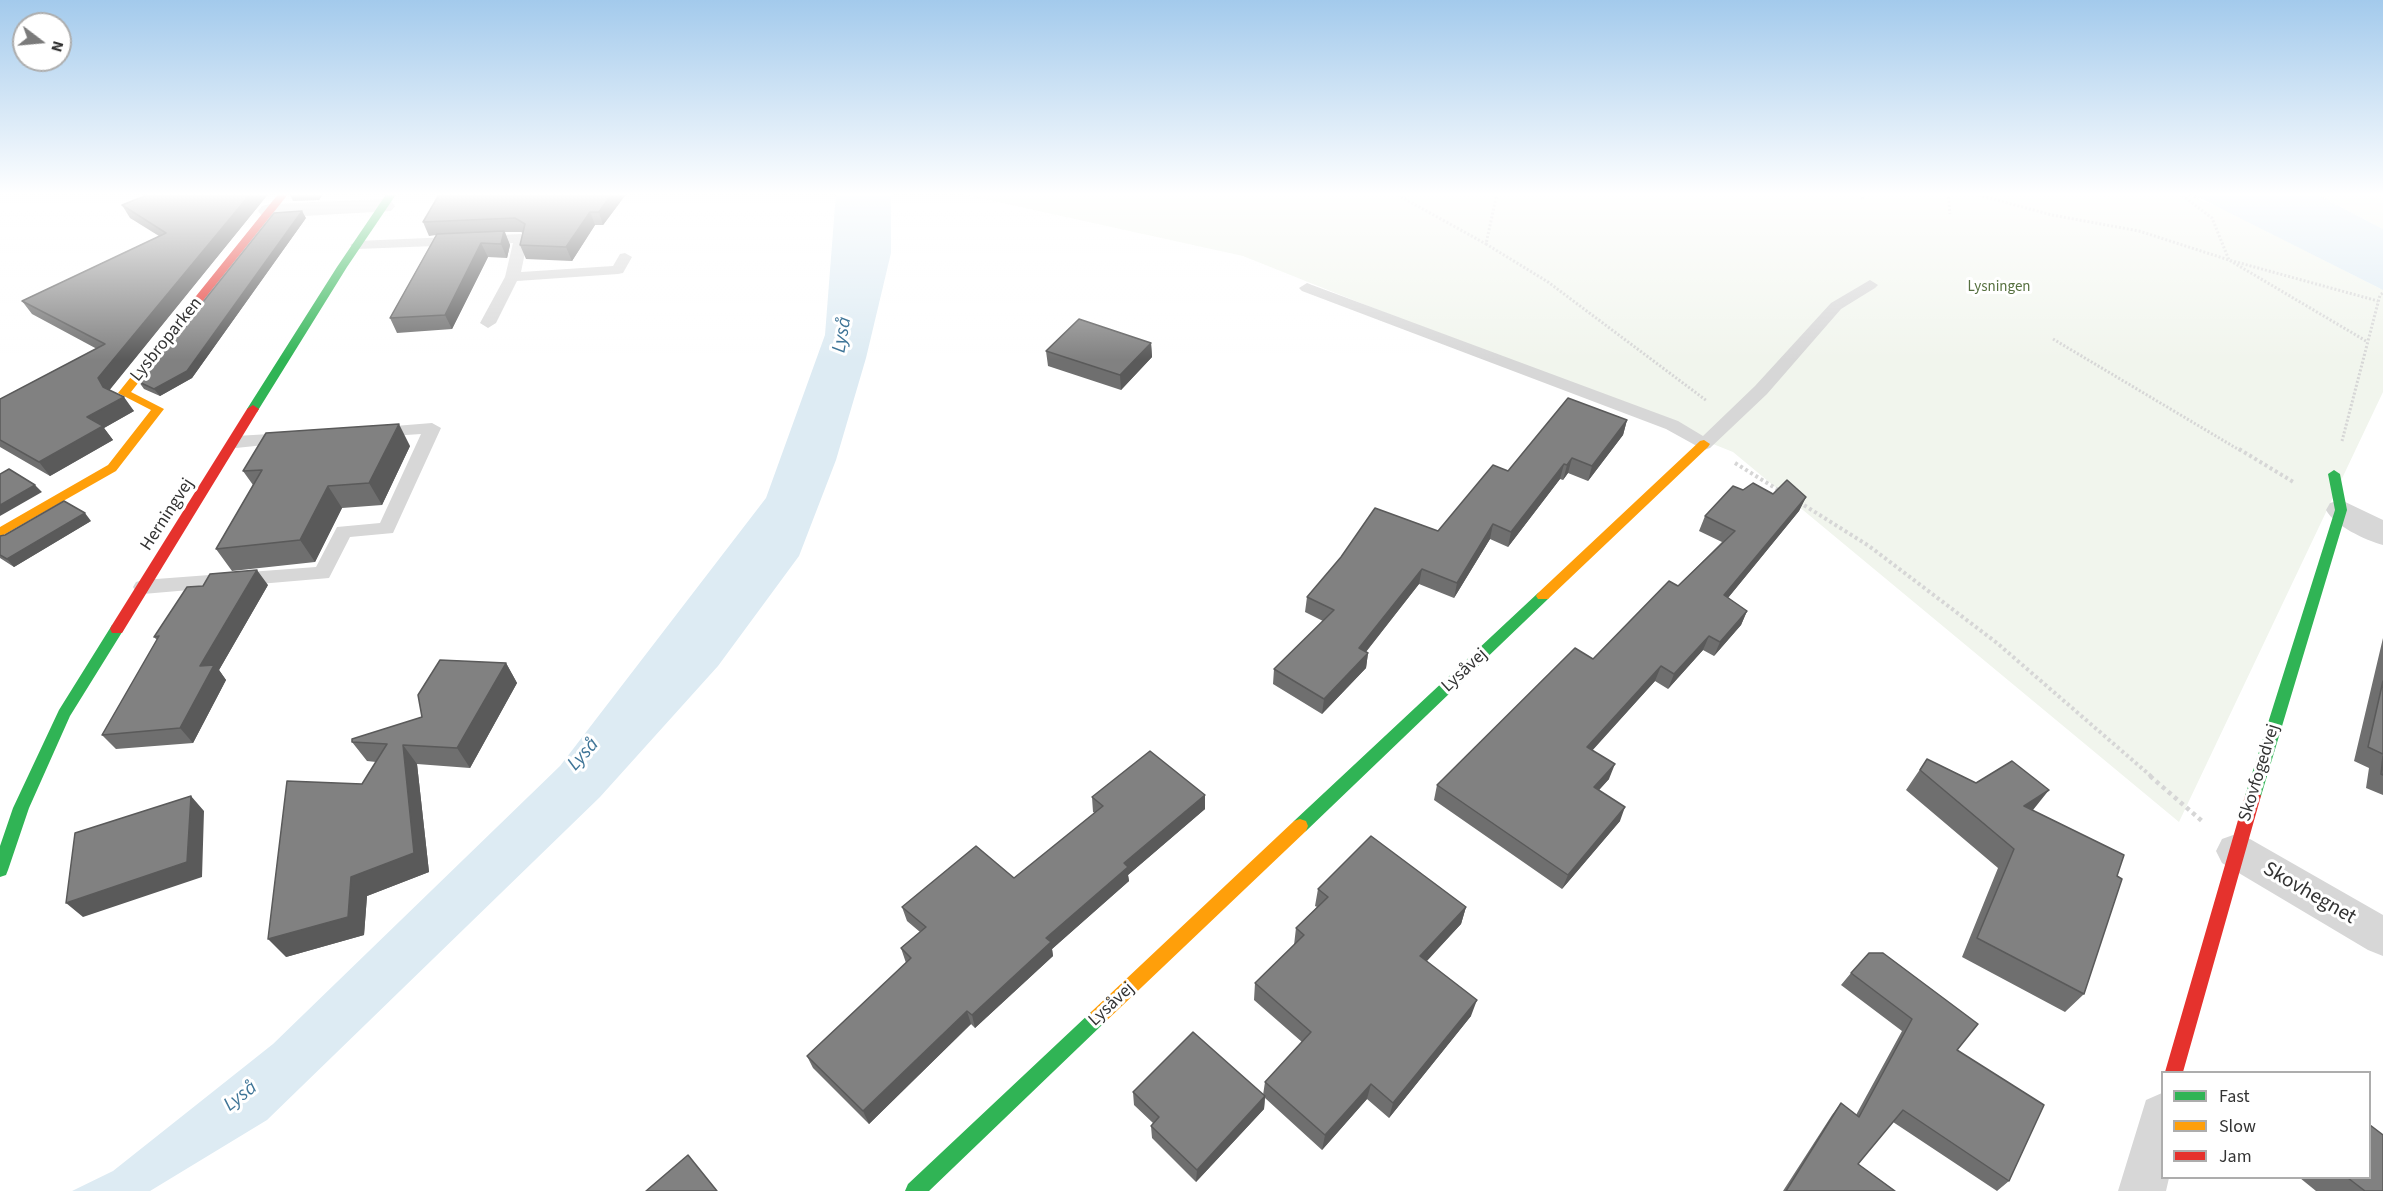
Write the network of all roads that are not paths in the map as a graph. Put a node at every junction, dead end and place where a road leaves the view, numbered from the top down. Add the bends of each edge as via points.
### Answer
1 (240, 249) edge
2 (355, 249) edge
3 (519, 249) edge
4 (625, 257) dead end
5 (512, 277) junction
6 (1870, 285) dead end
7 (1307, 288) dead end
8 (488, 323) dead end
9 (353, 433) edge
10 (308, 437) edge
11 (236, 442) junction
12 (1704, 444) junction
13 (2334, 474) road end
14 (2341, 510) junction
15 (0, 532) edge
16 (2383, 534) edge
17 (143, 587) junction
18 (2236, 851) junction
19 (0, 869) edge
20 (2383, 937) edge
21 (2174, 1071) edge
22 (2161, 1123) edge
23 (915, 1191) edge
24 (2142, 1191) edge

1 - 15 street, Lysbroparken via 124,393 158,409 112,468
2 - 11 street, Herningvej
3 - 5 lane
4 - 5 lane via 618,270
5 - 8 lane
6 - 12 lane via 1836,306 1761,390
7 - 12 lane via 1672,425
9 - 17 lane via 432,428 386,529 344,531 322,573
10 - 11 lane
11 - 17 street, Herningvej
12 - 23 street, Lysåvej
13 - 14 street, Skovfogedvej
14 - 16 street
14 - 18 street, Skovfogedvej
17 - 19 street, Herningvej via 64,714 21,808
18 - 20 street, Skovhegnet
18 - 21 street, Skovfogedvej
22 - 24 street

